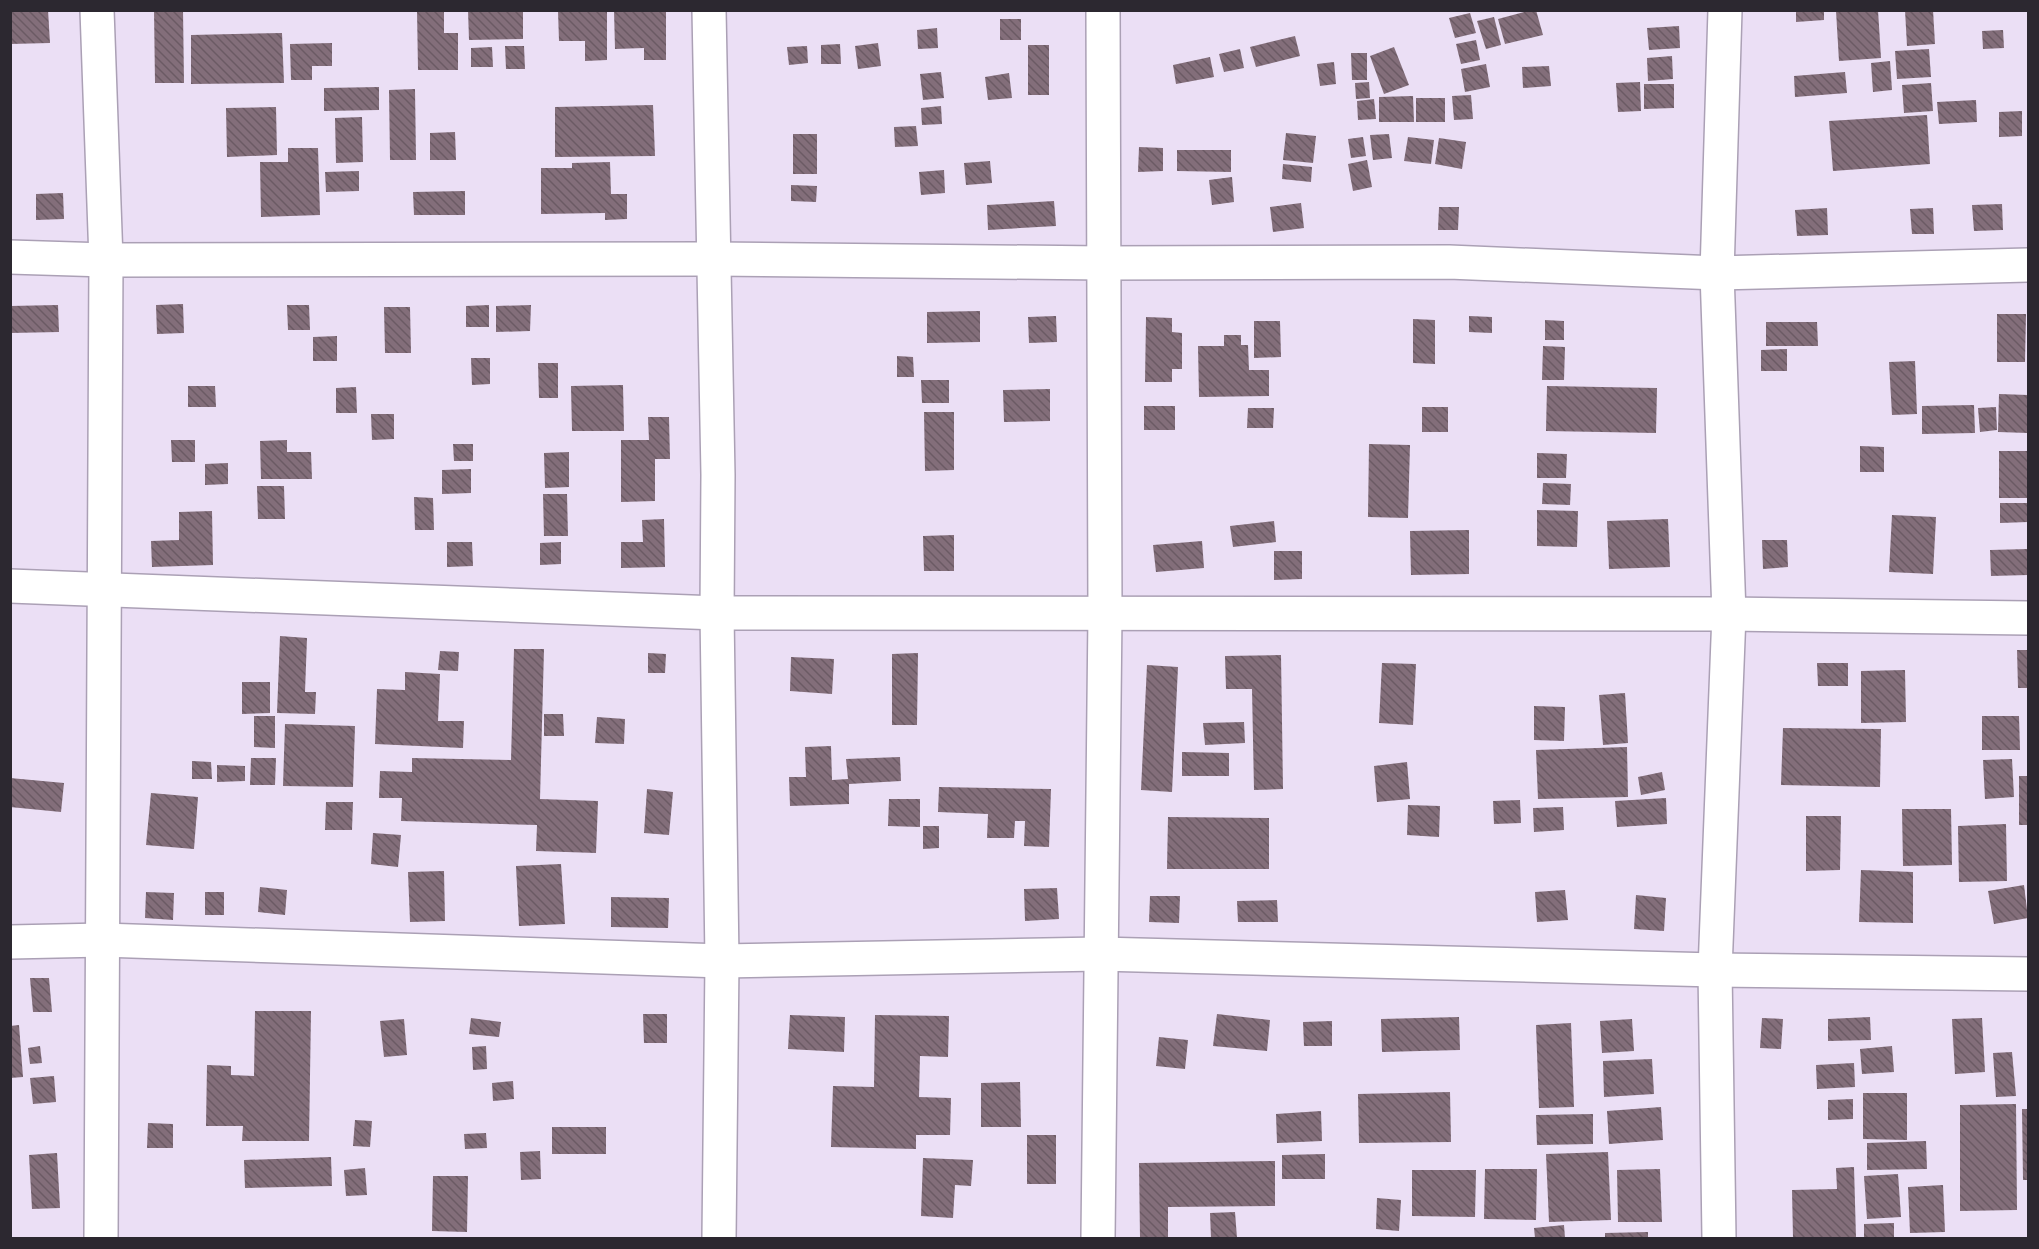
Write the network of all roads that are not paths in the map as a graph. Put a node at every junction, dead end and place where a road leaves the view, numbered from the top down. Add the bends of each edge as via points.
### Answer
1 (97, 10) edge
2 (710, 10) edge
3 (1103, 10) edge
4 (1725, 10) edge
5 (10, 257) edge
6 (714, 259) junction
7 (106, 260) junction
8 (1103, 263) junction
9 (2028, 265) edge
10 (1717, 273) junction
11 (10, 586) edge
12 (103, 589) junction
13 (717, 613) junction
14 (1105, 614) junction
15 (1729, 614) junction
16 (2028, 618) edge
17 (103, 940) junction
18 (10, 942) edge
19 (1100, 954) junction
20 (722, 961) junction
21 (1715, 970) junction
22 (2028, 974) edge
23 (101, 1239) edge
24 (718, 1239) edge
25 (1098, 1239) edge
26 (1719, 1239) edge

1 - 7 street
2 - 6 street
3 - 8 street
4 - 10 street
5 - 7 street
6 - 7 street
6 - 8 street
6 - 13 street
7 - 12 street
8 - 10 street via 1449,262
8 - 14 street
9 - 10 street
10 - 15 street
11 - 12 street
12 - 13 street
12 - 17 street
13 - 14 street
13 - 20 street
14 - 15 street
14 - 19 street
15 - 16 street
15 - 21 street
17 - 18 street
17 - 20 street
17 - 23 street
19 - 20 street
19 - 21 street
19 - 25 street
20 - 24 street
21 - 22 street
21 - 26 street

